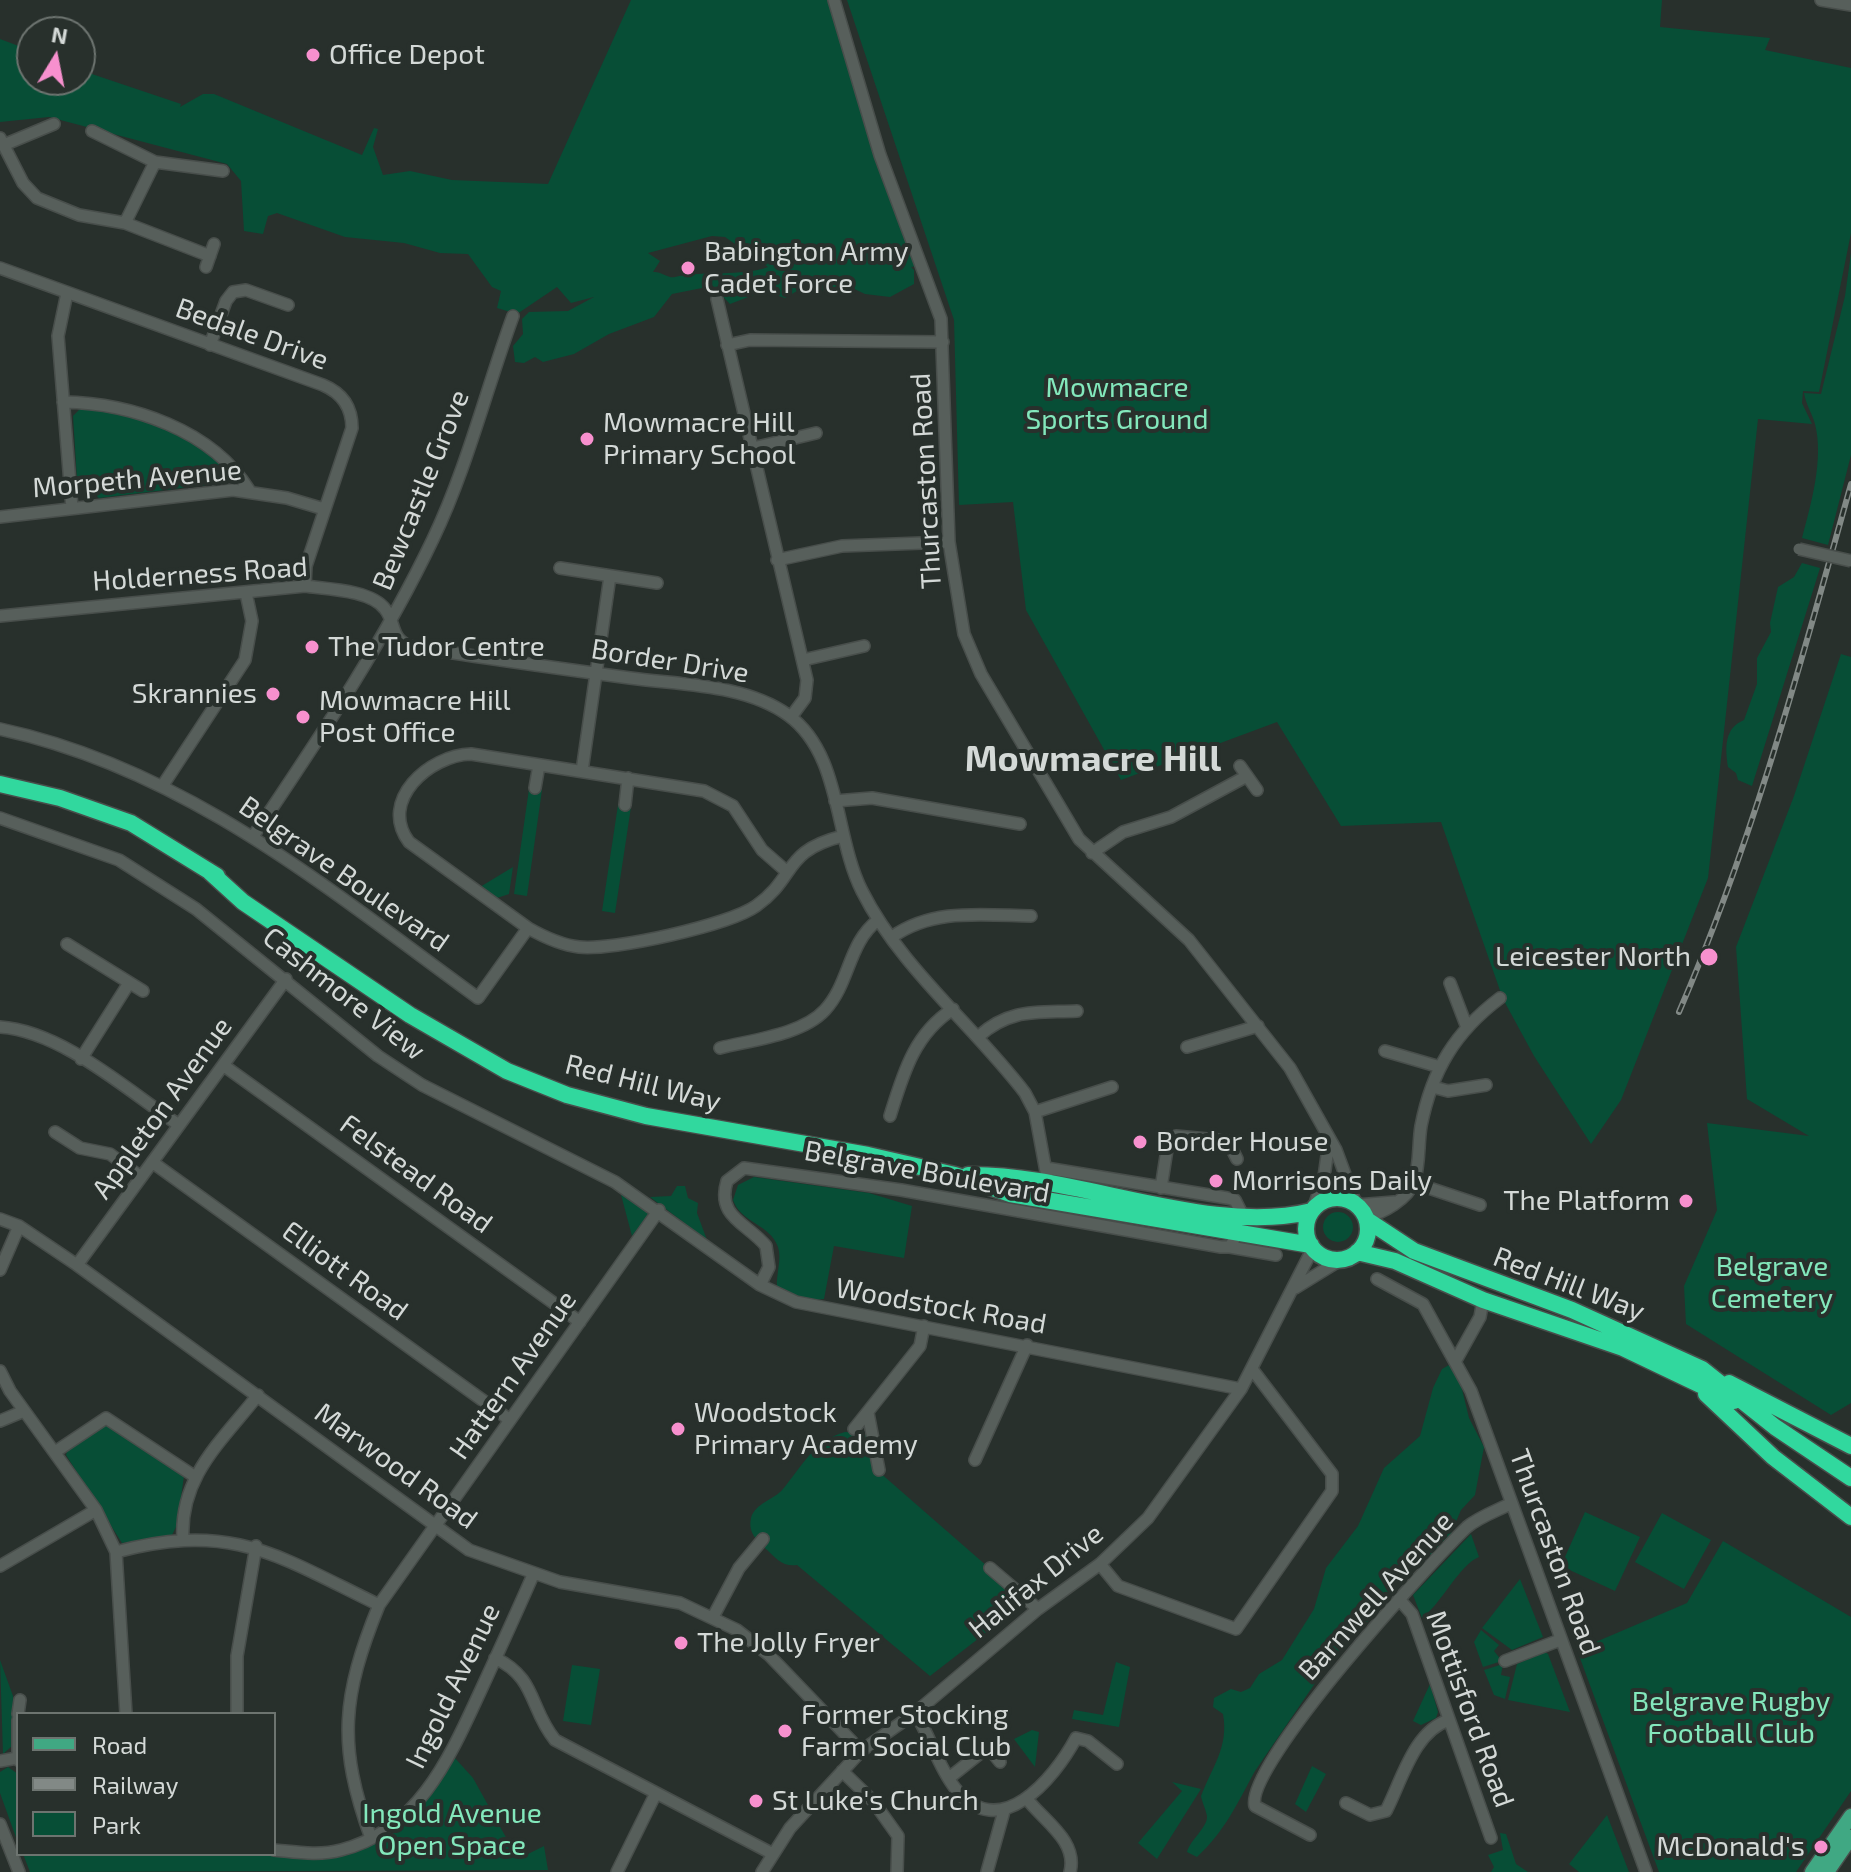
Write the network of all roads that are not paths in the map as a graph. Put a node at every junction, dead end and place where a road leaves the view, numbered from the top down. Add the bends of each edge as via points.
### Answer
1 (834, 0) edge
2 (1821, 0) edge
3 (1851, 5) edge
4 (54, 124) dead end
5 (92, 131) dead end
6 (3, 141) edge
7 (155, 162) junction
8 (223, 171) dead end
9 (125, 223) junction
10 (210, 255) dead end
11 (0, 268) edge
12 (67, 293) junction
13 (717, 299) dead end
14 (288, 305) dead end
15 (513, 316) dead end
16 (943, 342) junction
17 (210, 345) junction
18 (727, 345) junction
19 (63, 402) junction
20 (816, 433) dead end
21 (753, 448) junction
22 (249, 490) junction
23 (72, 508) junction
24 (324, 509) junction
25 (0, 517) edge
26 (949, 542) junction
27 (1799, 549) dead end
28 (777, 560) junction
29 (1851, 561) edge
30 (560, 568) dead end
31 (610, 576) junction
32 (657, 583) dead end
33 (305, 586) junction
34 (246, 593) junction
35 (0, 616) edge
36 (390, 623) junction
37 (864, 646) dead end
38 (803, 660) junction
39 (596, 674) junction
40 (791, 717) junction
41 (0, 729) edge
42 (539, 765) junction
43 (582, 771) junction
44 (628, 778) junction
45 (0, 784) edge
46 (163, 785) junction
47 (535, 788) dead end
48 (1257, 790) dead end
49 (835, 801) junction
50 (625, 805) dead end
51 (0, 818) edge
52 (1020, 824) dead end
53 (254, 835) junction
54 (843, 836) junction
55 (1092, 853) junction
56 (786, 871) junction
57 (1024, 912) dead end
58 (878, 920) junction
59 (528, 928) junction
60 (892, 937) junction
61 (67, 944) dead end
62 (286, 979) junction
63 (129, 983) junction
64 (1450, 983) dead end
65 (143, 991) dead end
66 (1500, 998) dead end
67 (953, 1009) junction
68 (1077, 1011) dead end
69 (1466, 1025) junction
70 (1258, 1026) junction
71 (0, 1027) edge
72 (979, 1036) junction
73 (1187, 1047) dead end
74 (720, 1048) dead end
75 (1385, 1051) dead end
76 (81, 1059) junction
77 (223, 1065) junction
78 (1440, 1067) junction
79 (1486, 1085) dead end
80 (1112, 1087) dead end
81 (1433, 1087) junction
82 (1035, 1112) junction
83 (890, 1116) dead end
84 (179, 1125) junction
85 (55, 1132) dead end
86 (1329, 1141) junction
87 (1237, 1159) dead end
88 (152, 1162) junction
89 (141, 1177) junction
90 (1414, 1183) junction
91 (1048, 1185) junction
92 (1161, 1188) junction
93 (1480, 1205) dead end
94 (659, 1210) junction
95 (1313, 1210) junction
96 (1362, 1212) junction
97 (0, 1219) edge
98 (19, 1226) junction
99 (1237, 1232) junction
100 (1312, 1246) junction
101 (1276, 1255) dead end
102 (1350, 1256) junction
103 (77, 1265) junction
104 (0, 1270) edge
105 (1377, 1279) dead end
106 (760, 1285) junction
107 (1295, 1288) junction
108 (1483, 1300) junction
109 (580, 1322) junction
110 (924, 1326) junction
111 (1027, 1345) junction
112 (1456, 1360) junction
113 (1252, 1369) junction
114 (0, 1371) edge
115 (1698, 1376) junction
116 (1241, 1389) junction
117 (258, 1395) junction
118 (24, 1411) junction
119 (868, 1413) junction
120 (510, 1420) junction
121 (0, 1421) edge
122 (854, 1429) dead end
123 (1851, 1446) edge
124 (55, 1452) junction
125 (975, 1460) dead end
126 (879, 1470) dead end
127 (194, 1476) junction
128 (1851, 1478) edge
129 (1510, 1504) junction
130 (96, 1510) junction
131 (1851, 1517) edge
132 (437, 1524) junction
133 (763, 1539) dead end
134 (183, 1540) junction
135 (256, 1546) junction
136 (116, 1552) junction
137 (1100, 1564) junction
138 (0, 1566) edge
139 (990, 1568) dead end
140 (533, 1575) junction
141 (1399, 1599) junction
142 (379, 1605) junction
143 (1038, 1609) junction
144 (713, 1617) junction
145 (1560, 1640) junction
146 (495, 1658) junction
147 (1505, 1661) dead end
148 (20, 1700) dead end
149 (19, 1712) edge
150 (126, 1712) edge
151 (237, 1712) edge
152 (915, 1713) junction
153 (1449, 1720) junction
154 (861, 1751) junction
155 (1000, 1762) dead end
156 (1117, 1764) dead end
157 (842, 1771) junction
158 (949, 1778) junction
159 (656, 1793) junction
160 (1027, 1799) junction
161 (1346, 1803) dead end
162 (1004, 1811) junction
163 (1851, 1816) edge
164 (0, 1824) edge
165 (1310, 1835) dead end
166 (1851, 1837) edge
167 (371, 1838) junction
168 (1491, 1838) dead end
169 (276, 1850) edge
170 (773, 1854) junction
171 (19, 1872) edge
172 (617, 1872) edge
173 (762, 1872) edge
174 (897, 1872) edge
175 (987, 1872) edge
176 (1070, 1872) edge
177 (1646, 1872) edge
178 (1812, 1872) edge
179 (1827, 1872) edge

1 - 16 street, Thurcaston Road via 880,155 937,301
2 - 3 street
4 - 6 street
5 - 7 street
6 - 9 street via 23,183 37,198 79,215
7 - 8 street
7 - 9 street
9 - 10 street
11 - 12 street, Bedale Drive
12 - 17 street, Bedale Drive
12 - 19 street via 58,336
13 - 18 street
14 - 17 street via 246,290 233,292
15 - 36 street, Bewcastle Grove via 466,457
16 - 18 street via 750,340
16 - 26 street, Thurcaston Road
17 - 24 street, Bedale Drive via 323,385 345,401 352,428
18 - 21 street
19 - 22 street via 123,408 167,425 223,458
19 - 23 street
20 - 21 street
21 - 28 street
22 - 23 street, Morpeth Avenue
22 - 24 street, Morpeth Avenue
23 - 25 street, Morpeth Avenue
24 - 33 street, Bedale Drive
26 - 28 street via 842,546
26 - 55 street, Thurcaston Road via 964,634 981,674
27 - 29 street, bridge
28 - 38 street
30 - 31 street
31 - 32 street
31 - 39 street
33 - 34 street, Holderness Road
33 - 36 street, Holderness Road via 376,602
34 - 35 street, Holderness Road
34 - 46 street via 252,621 245,660
36 - 39 street, Border Drive via 399,641 409,646
36 - 53 street, Bewcastle Grove via 342,707
37 - 38 street
38 - 40 street via 805,698
39 - 40 street, Border Drive via 747,696
39 - 43 street
40 - 49 street, Border Drive via 819,754
41 - 46 street, Belgrave Boulevard
42 - 43 street
42 - 47 street
42 - 59 street via 471,754 442,758 403,800 398,820 409,842
43 - 44 street
44 - 50 street
44 - 56 street via 721,797 762,850
45 - 91 highway, Red Hill Way via 131,823 272,909 307,942 467,1051 567,1095 646,1116 955,1175 1010,1194
46 - 53 street, Belgrave Boulevard
48 - 55 street via 1244,771 1171,817 1123,832
49 - 52 street via 872,798
49 - 54 street, Border Drive
51 - 62 street, Cashmore View via 119,860 196,909
53 - 59 street, Belgrave Boulevard via 478,998
54 - 56 street via 806,848
54 - 58 street, Border Drive
55 - 70 street, Thurcaston Road via 1189,940
56 - 59 street via 745,913 632,942 580,947
57 - 60 street via 927,917
58 - 60 street, Border Drive
58 - 74 street via 861,935 832,1000 816,1018
60 - 67 street, Border Drive
61 - 63 street
62 - 77 street, Appleton Avenue
62 - 94 street, Cashmore View via 378,1056 422,1085 615,1182
63 - 65 street
63 - 76 street
64 - 69 street
66 - 69 street
67 - 72 street, Border Drive
67 - 83 street via 925,1032 913,1051
68 - 72 street via 1014,1014 996,1020
69 - 78 street
70 - 73 street
70 - 86 street, Thurcaston Road via 1290,1068
71 - 76 street via 56,1042
72 - 82 street, Border Drive
75 - 78 street
76 - 84 street
77 - 84 street, Appleton Avenue
77 - 109 street, Felstead Road
78 - 81 street
79 - 81 street via 1448,1091
80 - 82 street
81 - 90 street
82 - 91 street, Border Drive
84 - 88 street, Appleton Avenue
85 - 89 street via 80,1148 110,1154
86 - 95 street
86 - 96 street
87 - 92 street via 1228,1141 1176,1136 1168,1143
88 - 89 street, Appleton Avenue
88 - 120 street, Elliott Road
89 - 103 street, Appleton Avenue
90 - 93 street
90 - 96 street via 1394,1202
91 - 92 street, Belgrave Boulevard
91 - 99 highway, Red Hill Way
92 - 99 street, Belgrave Boulevard via 1235,1200
94 - 106 street, Woodstock Road
94 - 109 street, Hattern Avenue
95 - 96 highway via 1338,1198
95 - 99 highway, Red Hill Way
95 - 100 highway via 1306,1228
96 - 102 highway via 1367,1238
96 - 115 highway, Red Hill Way via 1414,1251 1572,1310
97 - 98 street, Marwood Road
98 - 103 street, Marwood Road
98 - 104 street
99 - 100 highway, Red Hill Way
99 - 101 street
99 - 106 street, Belgrave Boulevard via 744,1168 727,1181 724,1204 766,1246 769,1267
100 - 102 highway via 1327,1258
100 - 107 street, Halifax Drive
102 - 107 street
102 - 108 highway, Red Hill Way via 1395,1261
103 - 117 street, Marwood Road
105 - 112 street, Thurcaston Road via 1423,1304
106 - 110 street, Woodstock Road via 796,1302
107 - 113 street, Halifax Drive
108 - 112 street via 1480,1317
108 - 115 highway, Red Hill Way
109 - 120 street, Hattern Avenue
110 - 111 street, Woodstock Road
110 - 119 street via 920,1346
111 - 116 street, Woodstock Road
111 - 125 street
112 - 129 street, Thurcaston Road
113 - 116 street, Halifax Drive
113 - 137 street via 1332,1474 1332,1491 1236,1629 1118,1586
114 - 118 street
115 - 123 highway
115 - 128 highway, Red Hill Way
115 - 131 highway via 1773,1457
116 - 137 street, Halifax Drive via 1148,1518
117 - 127 street
117 - 132 street, Marwood Road
118 - 121 street
118 - 124 street
119 - 122 street
119 - 126 street
120 - 132 street, Hattern Avenue
124 - 127 street via 106,1418
124 - 130 street
127 - 134 street via 183,1504
129 - 141 street, Barnwell Avenue via 1469,1526
129 - 145 street, Thurcaston Road
130 - 136 street
130 - 138 street
132 - 140 street, Marwood Road via 469,1550
132 - 142 street, Hattern Avenue
133 - 144 street via 739,1568
134 - 135 street
134 - 136 street
135 - 142 street
135 - 151 street via 237,1656
136 - 150 street
137 - 143 street, Halifax Drive
139 - 143 street
140 - 144 street, Marwood Road via 658,1597
140 - 146 street, Ingold Avenue
141 - 153 street, Mottisford Road via 1412,1614
141 - 165 street, Barnwell Avenue via 1324,1688 1254,1795 1259,1810
142 - 167 street, Hattern Avenue via 351,1694 346,1747 353,1788
143 - 152 street, Halifax Drive
144 - 154 street, Marwood Road via 769,1655
145 - 147 street
145 - 177 street, Thurcaston Road
146 - 159 street via 525,1679 555,1740
146 - 167 street, Ingold Avenue via 440,1775 401,1818
148 - 149 street
152 - 154 street, Halifax Drive
152 - 158 street
153 - 161 street via 1425,1734 1386,1811 1370,1815
153 - 168 street, Mottisford Road
154 - 157 street, Halifax Drive
155 - 158 street via 988,1747
156 - 160 street via 1076,1738
157 - 170 street, Halifax Drive via 806,1808
157 - 174 street via 898,1836
158 - 162 street via 957,1791 980,1807
159 - 170 street
159 - 172 street
160 - 162 street
160 - 176 street via 1067,1843
162 - 175 street
163 - 178 main road
164 - 171 street
166 - 179 main road
167 - 169 street, Ingold Avenue via 339,1851
170 - 173 street, Halifax Drive

